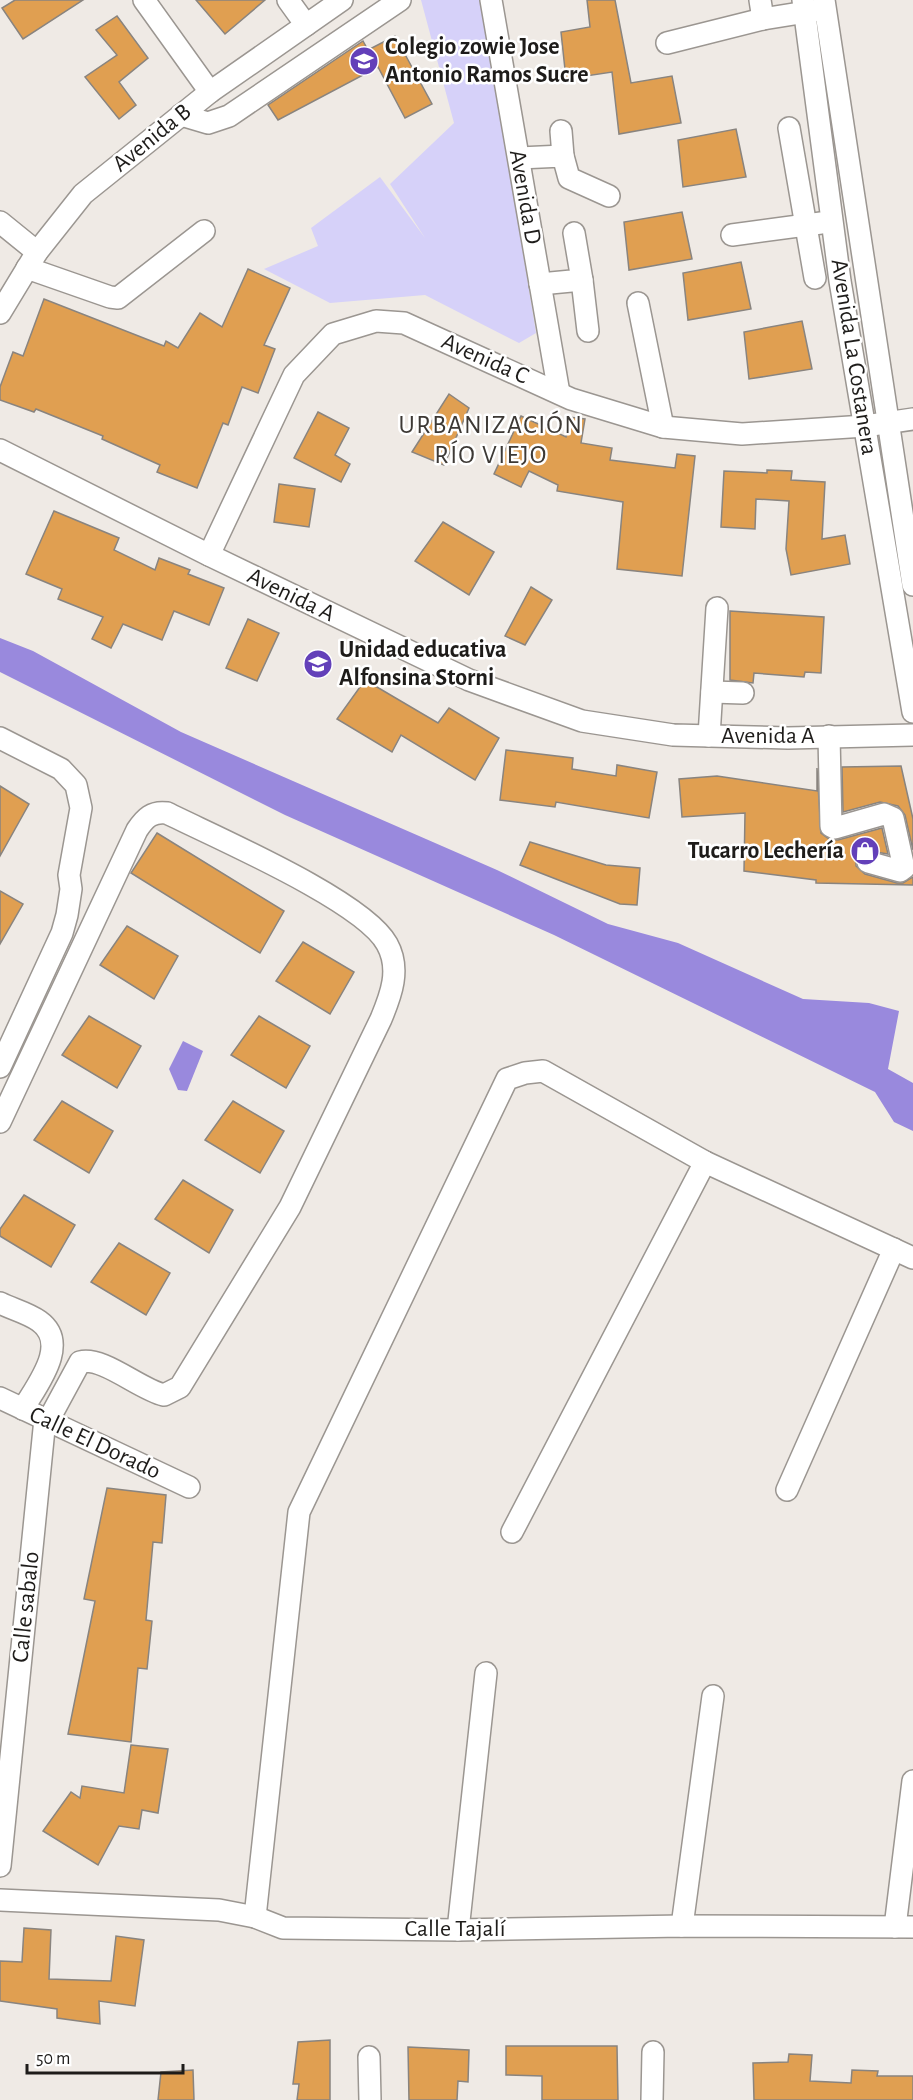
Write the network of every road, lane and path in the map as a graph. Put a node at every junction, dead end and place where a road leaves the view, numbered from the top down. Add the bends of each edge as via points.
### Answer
1 (144, 0) edge
2 (288, 0) edge
3 (342, 0) edge
4 (400, 0) edge
5 (491, 0) edge
6 (825, 4) edge
7 (804, 6) edge
8 (762, 10) edge
9 (306, 25) junction
10 (667, 43) dead end
11 (210, 92) junction
12 (181, 114) junction
13 (789, 128) dead end
14 (561, 131) dead end
15 (563, 156) junction
16 (519, 158) junction
17 (609, 196) dead end
18 (833, 221) junction
19 (0, 222) edge
20 (806, 225) junction
21 (204, 231) dead end
22 (574, 233) dead end
23 (732, 235) dead end
24 (32, 260) junction
25 (815, 278) dead end
26 (582, 280) junction
27 (540, 284) junction
28 (639, 303) dead end
29 (0, 313) edge
30 (588, 331) dead end
31 (559, 393) junction
32 (913, 418) edge
33 (889, 423) junction
34 (865, 426) junction
35 (663, 427) junction
36 (0, 450) edge
37 (209, 555) junction
38 (913, 585) edge
39 (717, 609) dead end
40 (712, 692) junction
41 (743, 693) dead end
42 (913, 712) edge
43 (913, 735) edge
44 (709, 736) junction
45 (829, 736) junction
46 (0, 738) edge
47 (868, 862) dead end
48 (0, 1067) edge
49 (0, 1122) edge
50 (705, 1162) junction
51 (904, 1254) edge
52 (0, 1304) edge
53 (0, 1398) edge
54 (23, 1409) junction
55 (46, 1420) junction
56 (189, 1487) dead end
57 (787, 1490) dead end
58 (512, 1532) dead end
59 (486, 1673) dead end
60 (713, 1695) dead end
61 (913, 1781) edge
62 (0, 1866) edge
63 (0, 1900) edge
64 (255, 1917) junction
65 (682, 1926) junction
66 (904, 1927) edge
67 (458, 1930) junction
68 (653, 2052) dead end
69 (369, 2056) dead end
70 (370, 2100) edge
71 (652, 2100) edge

1 - 11 street
2 - 9 street
3 - 9 street, Avenida B
4 - 12 street via 218,122 208,123
5 - 16 street, Avenida D
6 - 7 street
6 - 33 street, Avenida La Costanera
7 - 8 street
7 - 18 street, Avenida La Costanera
8 - 10 street
9 - 11 street, Avenida B
11 - 12 street, Avenida B
12 - 24 street, Avenida B via 83,194
13 - 20 street
14 - 15 street
15 - 16 street
15 - 17 street via 569,178
16 - 27 street, Avenida D
18 - 20 street
18 - 34 street, Avenida La Costanera
19 - 24 street
20 - 23 street
20 - 25 street
21 - 24 street via 118,298
22 - 26 street
24 - 29 street, Avenida B
26 - 27 street
26 - 30 street
27 - 31 street, Avenida D
28 - 35 street
31 - 35 street, Avenida C
31 - 37 street, Avenida C via 404,323 376,321 333,334 294,375
32 - 33 street, Avenida C
33 - 34 street, Avenida C
33 - 38 street, Avenida La Costanera
34 - 35 street, Avenida C via 742,434
34 - 42 street, Avenida La Costanera
36 - 37 street, Avenida A
37 - 44 street, Avenida A via 469,680 582,721 673,735
39 - 40 street
40 - 41 street
40 - 44 street
43 - 45 street, Avenida A
44 - 45 street, Avenida A
45 - 47 street via 831,826 884,814 893,818 904,868 900,871
46 - 48 street via 62,769 76,785 81,808 62,933
49 - 55 street via 137,830 157,812 167,813 312,886 371,924 387,944 394,978 381,1019 290,1206 180,1387 164,1395 151,1392 96,1362 80,1362
50 - 51 street
50 - 58 street
50 - 64 street via 543,1071 507,1079 299,1512
51 - 57 street
52 - 54 street via 39,1321 50,1337 50,1361
53 - 54 street, Calle El Dorado
54 - 55 street, Calle El Dorado
55 - 56 street, Calle El Dorado
55 - 62 street, Calle sabalo
59 - 67 street
60 - 65 street
61 - 66 street
63 - 64 street, Calle Tajalí via 219,1910
64 - 67 street, Calle Tajalí via 283,1928
65 - 66 street, Calle Tajalí
65 - 67 street, Calle Tajalí
68 - 71 street
69 - 70 street

